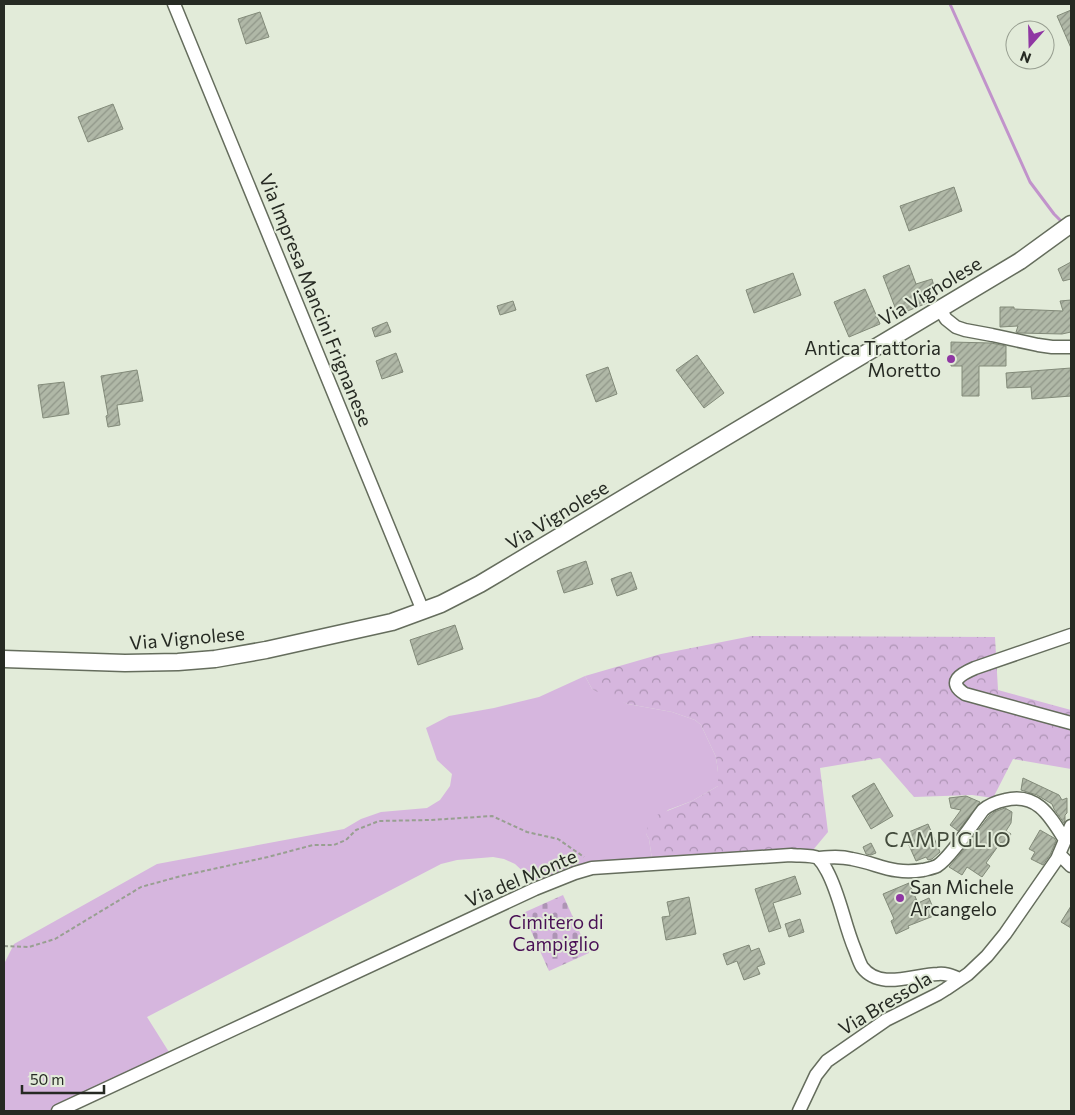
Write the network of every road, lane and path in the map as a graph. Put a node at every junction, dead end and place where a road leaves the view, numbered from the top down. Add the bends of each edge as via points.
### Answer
1 (174, 4) edge
2 (1067, 228) edge
3 (940, 309) junction
4 (1071, 347) edge
5 (423, 611) junction
6 (1071, 634) edge
7 (4, 659) edge
8 (1071, 724) edge
9 (1071, 826) edge
10 (1065, 840) junction
11 (1059, 854) junction
12 (818, 858) junction
13 (1071, 866) edge
14 (592, 868) junction
15 (4, 946) edge
16 (960, 979) junction
17 (63, 1110) edge
18 (799, 1111) edge

1 - 5 street, Via Impresa Mancini Frignanese
2 - 3 main road, Via Vignolese via 1020,261
3 - 4 street via 946,319 965,330 1038,346
3 - 5 main road, Via Vignolese via 480,584
5 - 7 main road, Via Vignolese via 369,628 215,659 125,663
6 - 8 street via 966,672 956,681 956,686 970,696
9 - 10 street, Via Bressola
10 - 11 street, Via Bressola
10 - 12 street, Via del Monte via 1043,808 1028,800 1012,798 983,810 938,866 907,872 834,856
11 - 13 street
11 - 16 street, Via Bressola via 1006,934 978,965
12 - 14 street, Via del Monte via 791,856
12 - 16 street via 834,884 852,942 868,974 885,980 937,974
14 - 15 path via 586,858 558,839 527,832 492,816 379,821 356,830 346,840 334,845 314,845 141,887 55,939 30,947
14 - 17 street, Via del Monte via 536,889
16 - 18 street, Via Bressola via 886,1020 828,1061 813,1081

